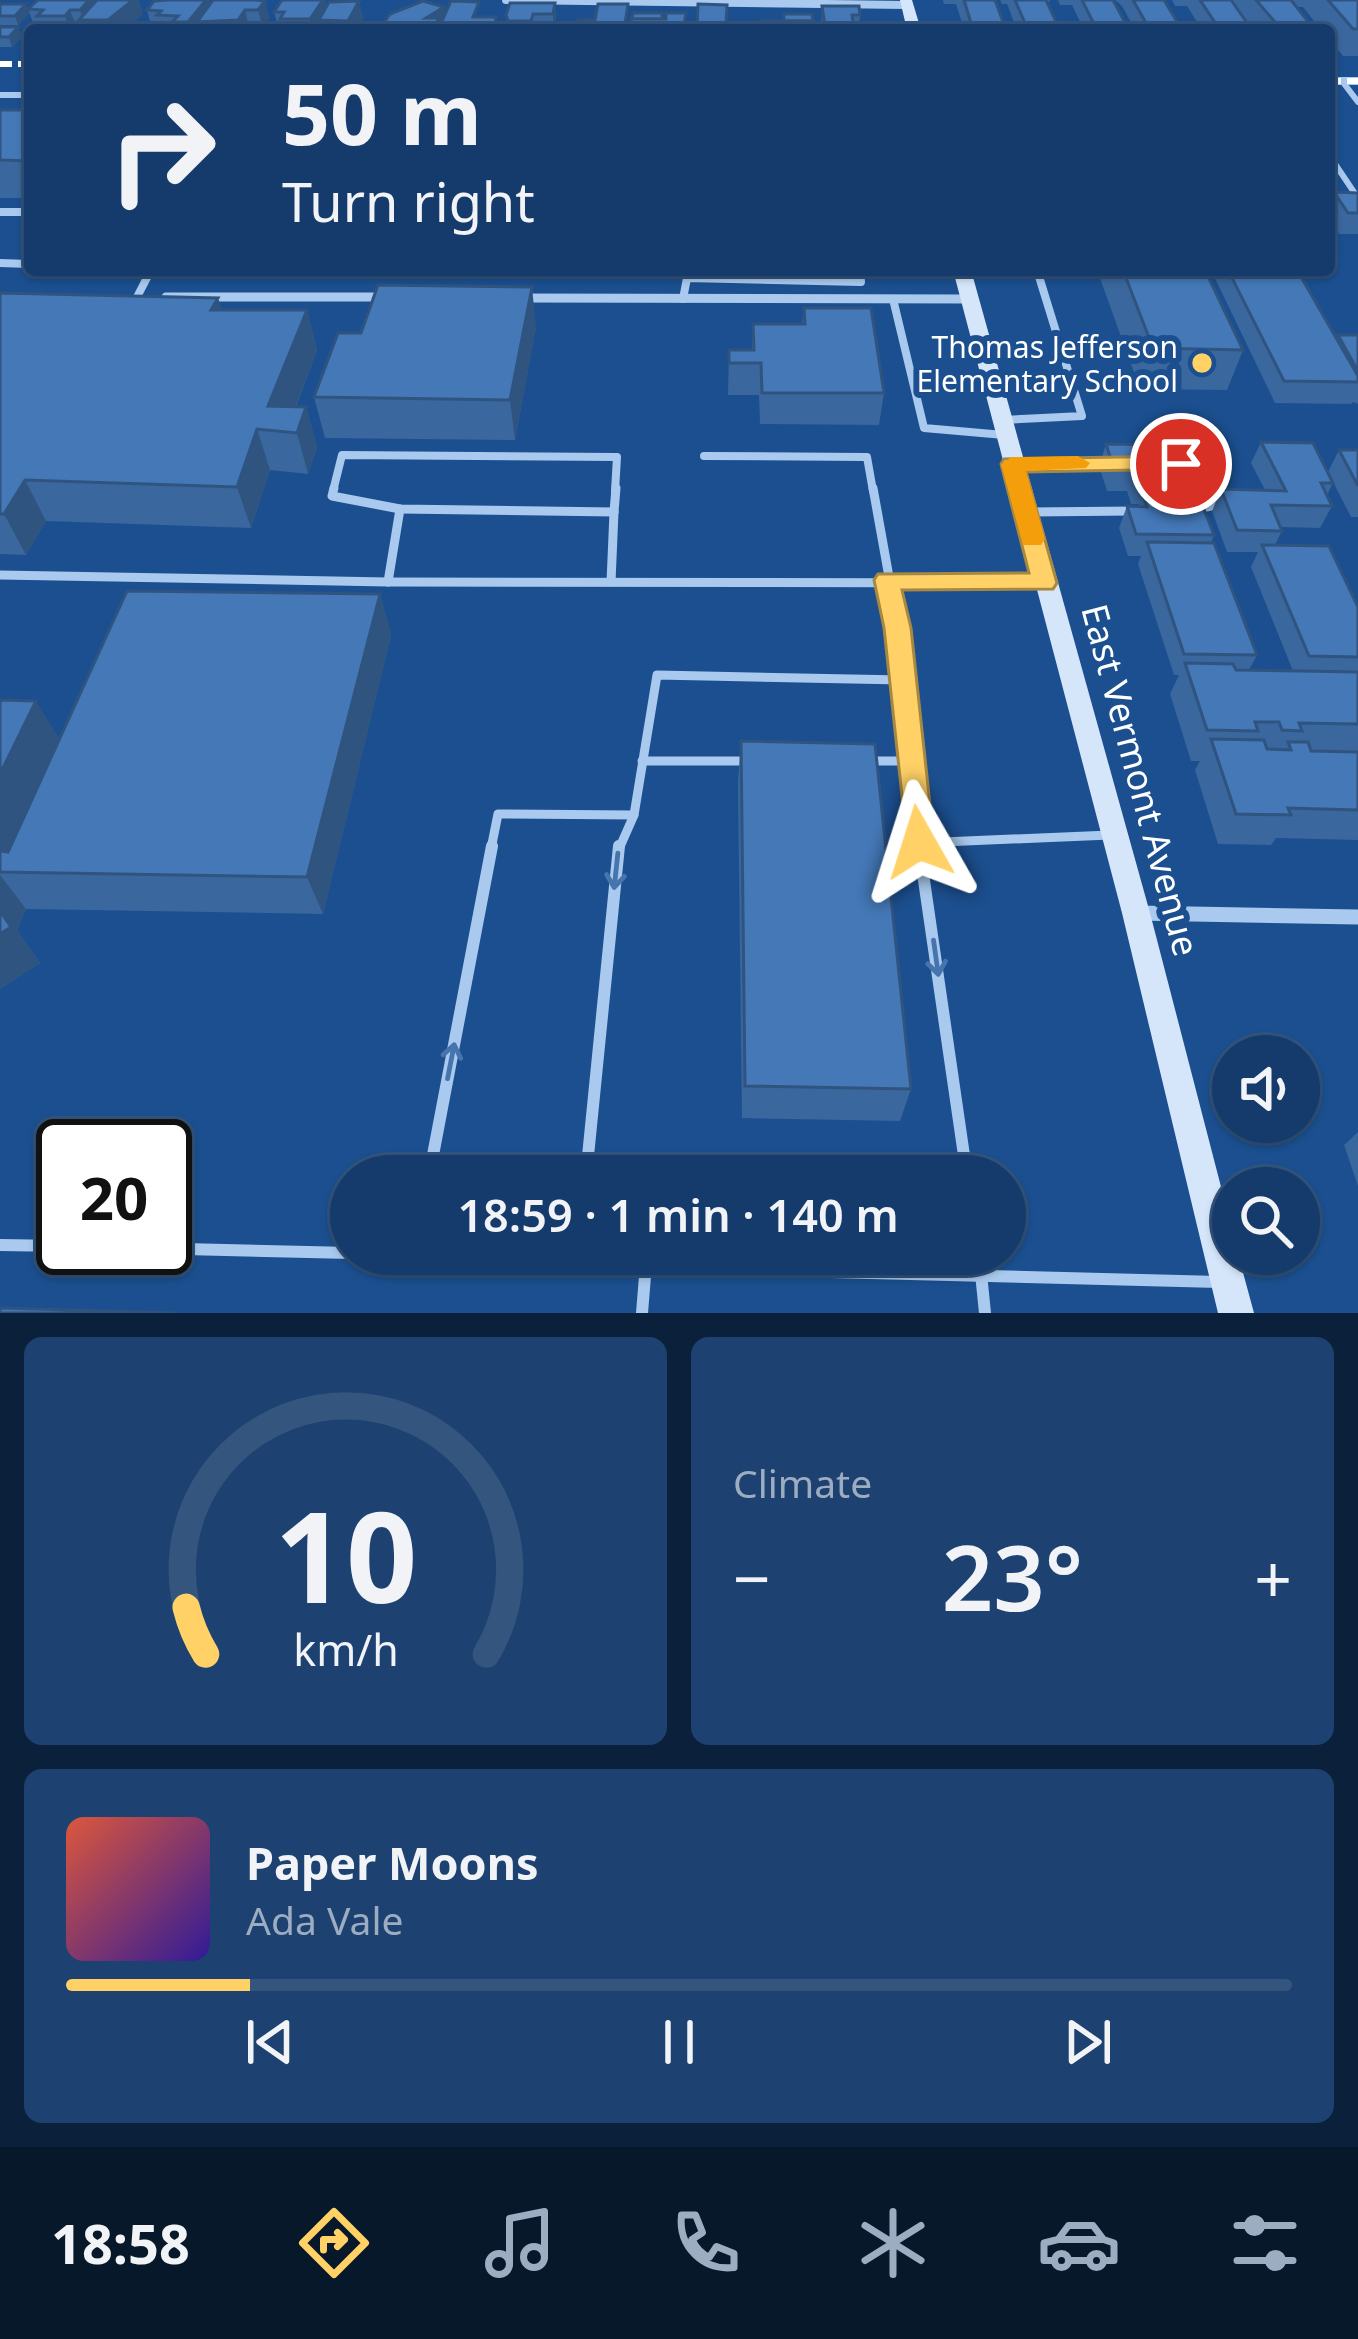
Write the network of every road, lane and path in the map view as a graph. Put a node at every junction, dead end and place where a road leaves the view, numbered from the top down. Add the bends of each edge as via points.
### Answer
1 (506, 0) edge
2 (641, 1) edge
3 (906, 3) edge
4 (1335, 81) edge
5 (1342, 81) junction
6 (1358, 81) edge
7 (1358, 102) edge
8 (1335, 164) edge
9 (1358, 198) edge
10 (149, 276) edge
11 (687, 276) edge
12 (730, 276) edge
13 (860, 276) edge
14 (963, 276) edge
15 (1039, 276) edge
16 (137, 296) junction
17 (114, 298) edge
18 (398, 298) edge
19 (517, 298) edge
20 (683, 298) junction
21 (892, 299) junction
22 (969, 299) junction
23 (1003, 427) junction
24 (704, 456) dead end
25 (1128, 463) edge
26 (1173, 463) edge
27 (1012, 464) junction
28 (400, 509) junction
29 (1148, 511) edge
30 (1182, 511) edge
31 (615, 512) junction
32 (1025, 512) junction
33 (0, 575) edge
34 (887, 580) junction
35 (388, 582) junction
36 (611, 582) junction
37 (1044, 583) junction
38 (903, 680) junction
39 (642, 761) junction
40 (759, 761) edge
41 (846, 761) edge
42 (911, 761) junction
43 (634, 815) junction
44 (1115, 835) junction
45 (919, 842) junction
46 (1136, 913) junction
47 (1358, 917) edge
48 (433, 1155) edge
49 (588, 1155) edge
50 (965, 1155) edge
51 (0, 1245) edge
52 (36, 1246) edge
53 (192, 1249) edge
54 (330, 1252) edge
55 (645, 1275) edge
56 (982, 1275) joint
57 (1232, 1298) edge
58 (643, 1313) edge
59 (985, 1313) edge

1 - 2 street
2 - 3 street
4 - 5 street
5 - 6 street
5 - 7 lane
8 - 9 lane
10 - 16 lane
11 - 20 lane
12 - 13 lane via 861,282
14 - 22 street, East Vermont Avenue
15 - 23 lane via 1082,416
16 - 17 street
16 - 18 street
19 - 20 street
20 - 21 street
21 - 22 street
21 - 23 lane via 924,428
22 - 23 street, East Vermont Avenue
23 - 27 street, East Vermont Avenue
24 - 34 lane via 867,457
25 - 27 lane
26 - 30 lane via 1205,471 1216,496 1206,508
27 - 32 street, East Vermont Avenue
28 - 31 lane
28 - 31 lane via 332,496 343,454 617,457
28 - 35 lane
29 - 32 lane
31 - 36 lane
32 - 37 street, East Vermont Avenue
33 - 35 lane
34 - 36 lane
34 - 37 lane
34 - 38 lane
35 - 36 lane
37 - 44 street, East Vermont Avenue
38 - 39 lane via 657,675
38 - 42 lane
39 - 40 lane
39 - 43 lane
41 - 42 lane
42 - 45 lane
48 -> 43 lane via 498,814
43 -> 49 lane via 619,847
44 - 45 lane
44 - 46 street, East Vermont Avenue
45 -> 50 lane
46 - 47 street
46 - 57 street, East Vermont Avenue
51 - 52 lane
53 - 54 lane
55 - 58 lane
56 - 57 lane
56 - 59 lane

